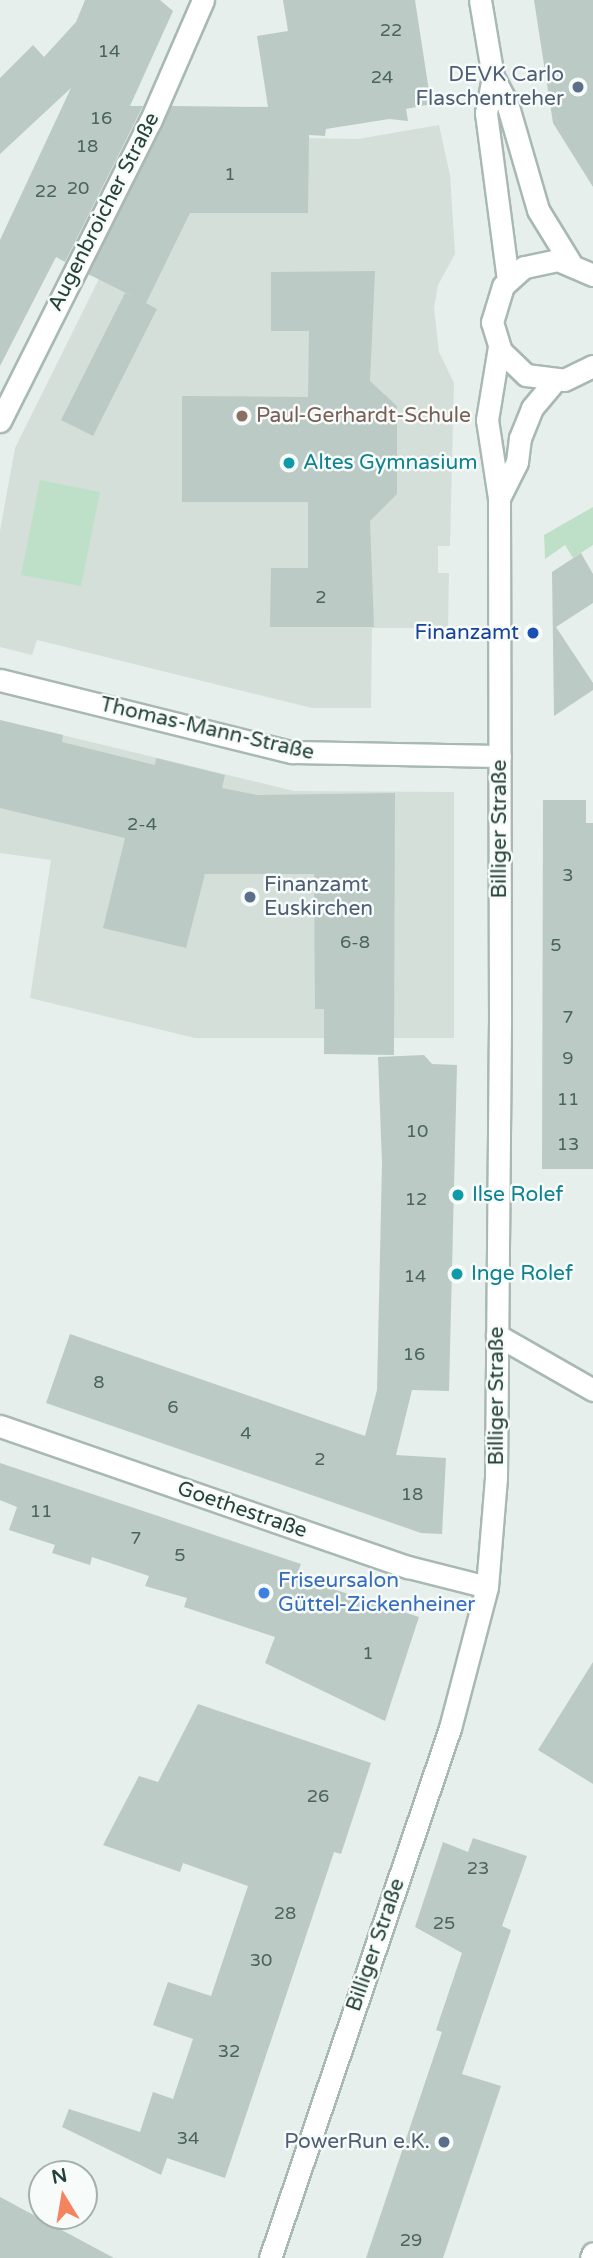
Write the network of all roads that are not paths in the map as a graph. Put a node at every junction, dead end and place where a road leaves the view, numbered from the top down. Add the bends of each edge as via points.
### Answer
1 (480, 0) edge
2 (196, 3) edge
3 (493, 77) junction
4 (570, 262) junction
5 (593, 275) edge
6 (508, 280) junction
7 (499, 347) junction
8 (588, 374) edge
9 (555, 381) junction
10 (0, 421) edge
11 (499, 498) junction
12 (0, 680) edge
13 (500, 756) junction
14 (497, 1335) junction
15 (593, 1390) edge
16 (0, 1426) edge
17 (487, 1587) junction
18 (593, 2253) edge
19 (270, 2258) edge
20 (591, 2258) edge

1 - 3 street
2 - 10 street, Augenbroicher Straße via 150,122
3 - 4 street via 507,103 541,216
3 - 6 street via 485,113
4 - 5 street
4 - 6 street via 535,262
6 - 7 street, Billiger Straße via 493,309
7 - 9 street via 526,375
7 - 11 street, Billiger Straße via 487,420
8 - 9 street
9 - 11 street, Billiger Straße via 532,408 517,461
11 - 13 street, Billiger Straße
12 - 13 street, Thomas-Mann-Straße via 292,752
13 - 14 street, Billiger Straße
14 - 15 street
14 - 17 street, Billiger Straße via 496,1478
16 - 17 street, Goethestraße via 408,1567
17 - 19 street, Billiger Straße via 450,1728
18 - 20 street

